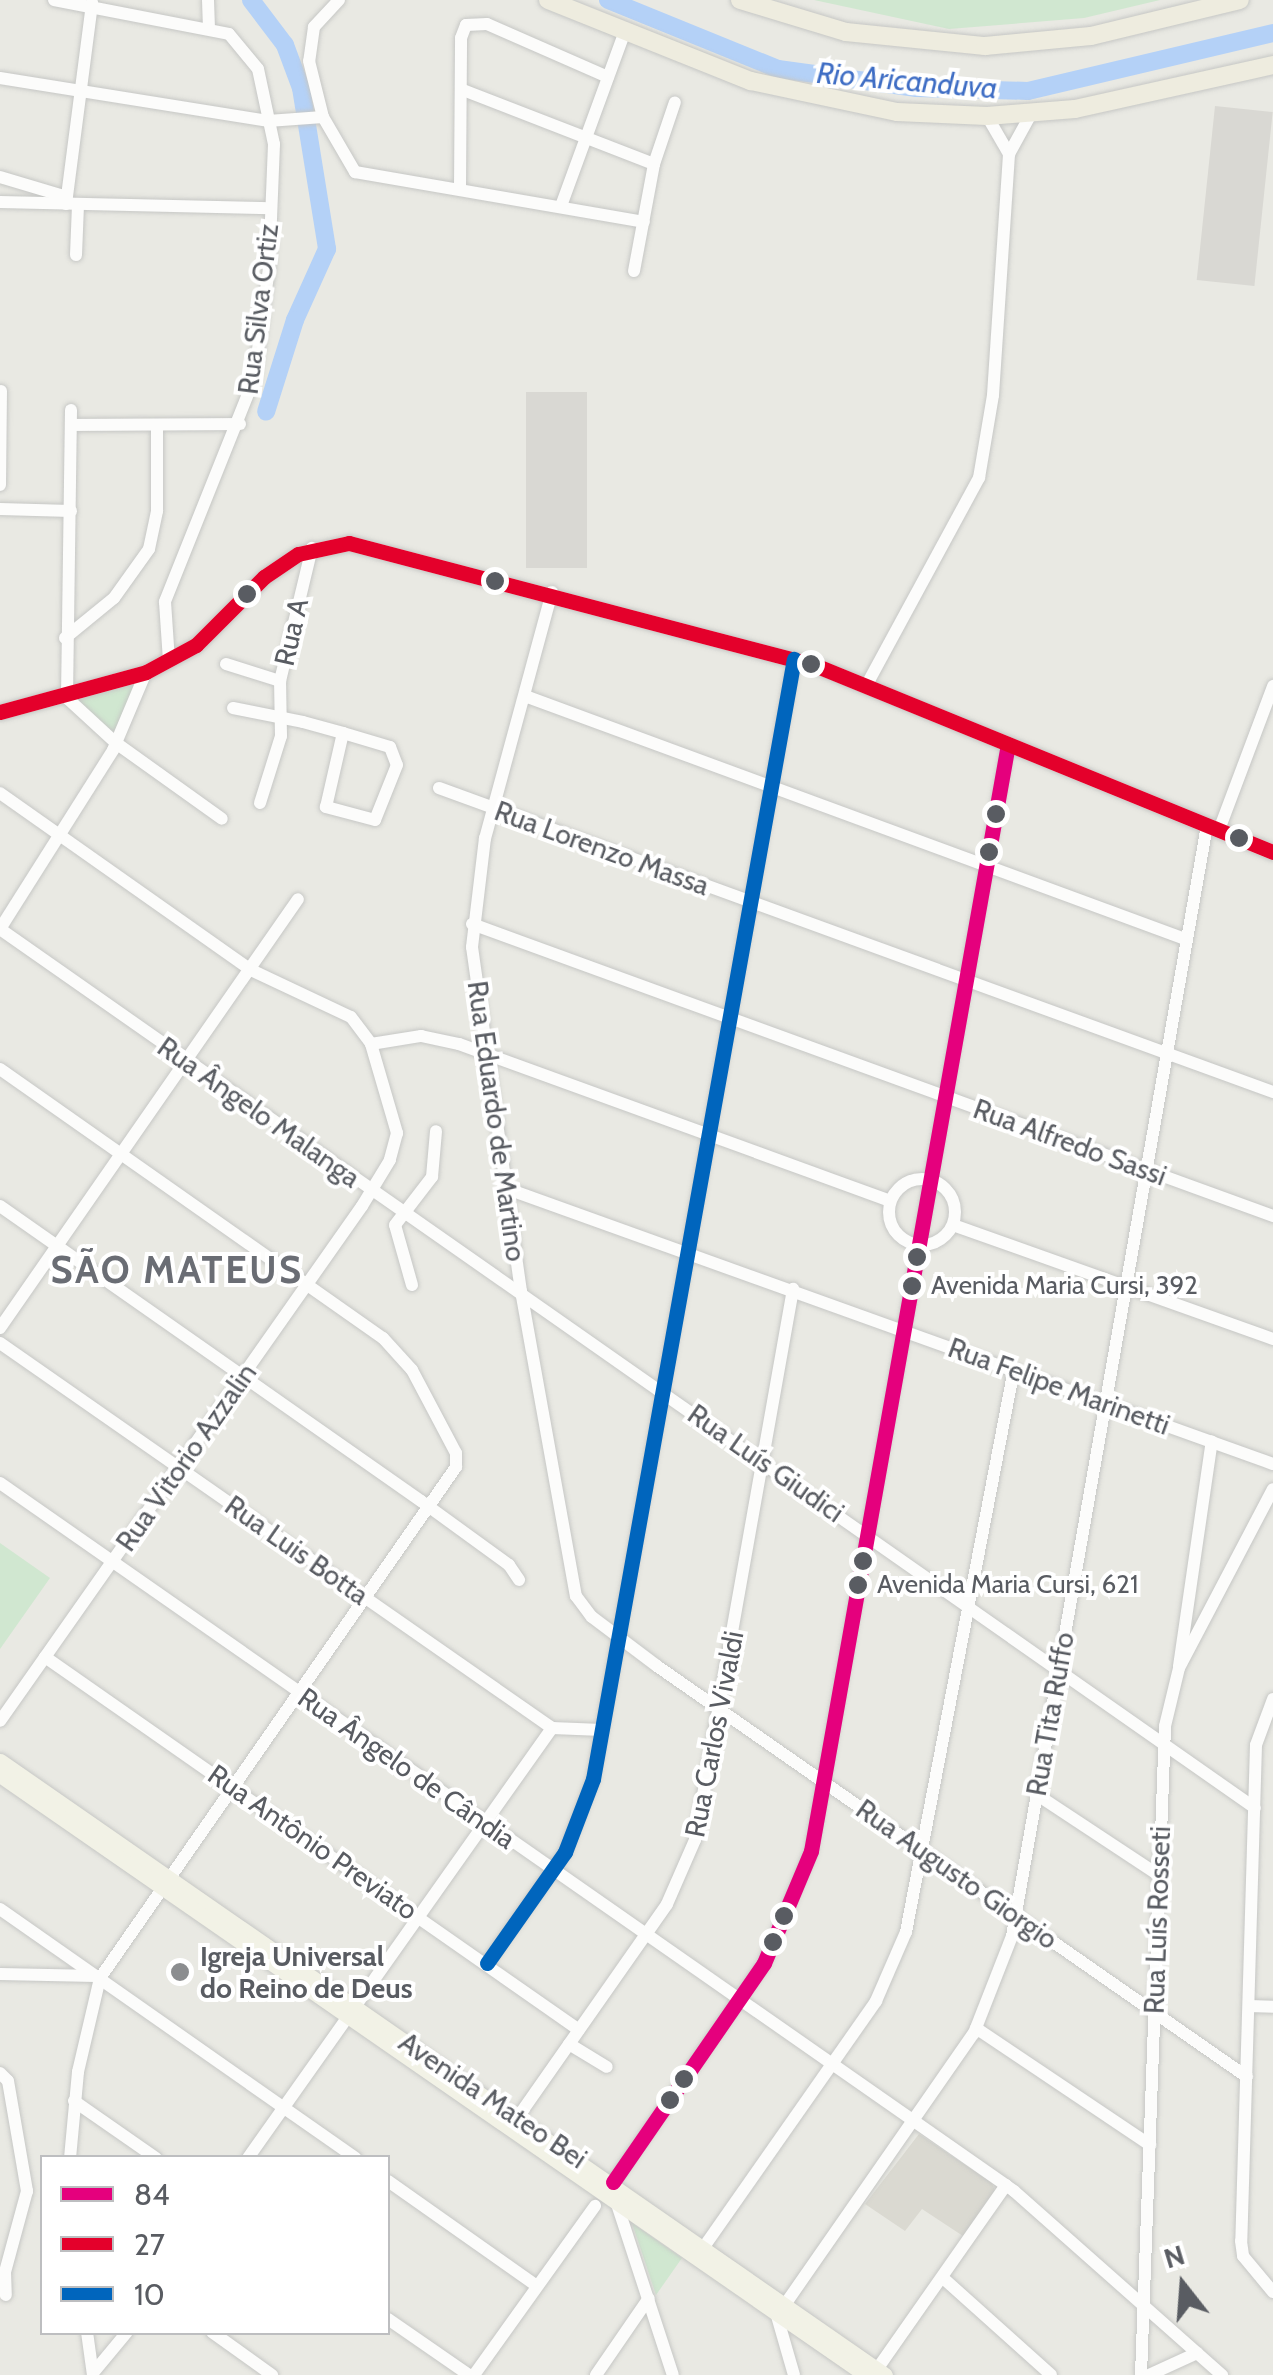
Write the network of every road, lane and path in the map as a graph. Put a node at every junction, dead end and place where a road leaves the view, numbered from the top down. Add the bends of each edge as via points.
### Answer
1 (54, 0) edge
2 (208, 0) edge
3 (339, 0) edge
4 (548, 0) edge
5 (740, 0) edge
6 (1240, 0) edge
7 (92, 4) edge
8 (209, 27) junction
9 (625, 31) junction
10 (1273, 65) edge
11 (608, 77) junction
12 (0, 78) edge
13 (463, 90) junction
14 (83, 92) junction
15 (676, 102) dead end
16 (1030, 114) junction
17 (987, 116) junction
18 (316, 117) junction
19 (268, 121) junction
20 (586, 140) junction
21 (1009, 154) junction
22 (654, 164) junction
23 (0, 178) edge
24 (460, 190) junction
25 (0, 202) edge
26 (71, 202) junction
27 (562, 206) junction
28 (271, 208) junction
29 (644, 222) junction
30 (76, 255) dead end
31 (634, 270) dead end
32 (1, 392) edge
33 (71, 410) dead end
34 (240, 424) junction
35 (71, 425) junction
36 (157, 427) junction
37 (0, 485) edge
38 (0, 509) edge
39 (71, 512) junction
40 (312, 548) junction
41 (552, 592) junction
42 (64, 638) junction
43 (182, 653) junction
44 (794, 659) junction
45 (226, 664) dead end
46 (146, 672) junction
47 (280, 680) junction
48 (866, 686) junction
49 (1273, 686) edge
50 (525, 696) junction
51 (67, 698) junction
52 (233, 708) dead end
53 (0, 712) edge
54 (283, 718) junction
55 (343, 733) junction
56 (116, 743) junction
57 (1008, 744) junction
58 (771, 787) junction
59 (439, 788) dead end
60 (0, 793) edge
61 (260, 803) dead end
62 (492, 808) junction
63 (222, 818) dead end
64 (1213, 828) junction
65 (56, 835) junction
66 (1273, 852) edge
67 (986, 865) junction
68 (298, 899) dead end
69 (751, 903) junction
70 (472, 924) junction
71 (0, 929) edge
72 (1185, 939) junction
73 (251, 970) junction
74 (966, 980) junction
75 (729, 1017) junction
76 (371, 1044) junction
77 (485, 1054) junction
78 (1165, 1054) junction
79 (188, 1062) junction
80 (0, 1069) edge
81 (1273, 1092) edge
82 (944, 1095) junction
83 (436, 1130) dead end
84 (706, 1134) junction
85 (124, 1154) junction
86 (1145, 1169) junction
87 (928, 1179) junction
88 (506, 1188) junction
89 (371, 1192) junction
90 (890, 1202) junction
91 (0, 1206) edge
92 (402, 1212) junction
93 (1273, 1216) edge
94 (953, 1224) junction
95 (917, 1244) junction
96 (57, 1246) junction
97 (686, 1250) junction
98 (308, 1282) junction
99 (412, 1284) dead end
100 (1124, 1285) junction
101 (792, 1288) junction
102 (521, 1291) junction
103 (0, 1328) edge
104 (902, 1329) junction
105 (1273, 1339) edge
106 (0, 1342) edge
107 (1014, 1369) junction
108 (243, 1376) junction
109 (662, 1390) junction
110 (1104, 1402) junction
111 (1212, 1442) junction
112 (764, 1462) junction
113 (1273, 1464) edge
114 (178, 1468) junction
115 (0, 1483) edge
116 (1273, 1489) edge
117 (428, 1507) junction
118 (867, 1534) junction
119 (112, 1561) junction
120 (519, 1580) dead end
121 (364, 1597) junction
122 (970, 1605) junction
123 (1181, 1627) junction
124 (1200, 1630) junction
125 (618, 1638) junction
126 (45, 1657) junction
127 (1058, 1668) junction
128 (1180, 1668) junction
129 (298, 1692) junction
130 (1273, 1699) edge
131 (721, 1710) junction
132 (0, 1722) edge
133 (552, 1728) junction
134 (602, 1730) junction
135 (1266, 1735) edge
136 (1164, 1741) junction
137 (0, 1761) edge
138 (0, 1776) edge
139 (824, 1780) junction
140 (232, 1785) junction
141 (1036, 1794) junction
142 (1254, 1808) junction
143 (484, 1823) junction
144 (925, 1851) junction
145 (553, 1869) junction
146 (1157, 1874) junction
147 (165, 1883) junction
148 (0, 1909) edge
149 (418, 1915) junction
150 (1015, 1915) junction
151 (646, 1934) junction
152 (487, 1963) junction
153 (0, 1974) edge
154 (98, 1977) junction
155 (739, 1999) junction
156 (1248, 2006) junction
157 (1273, 2006) edge
158 (350, 2012) junction
159 (1154, 2012) junction
160 (976, 2028) junction
161 (579, 2030) junction
162 (569, 2044) junction
163 (832, 2064) junction
164 (607, 2068) dead end
165 (0, 2073) edge
166 (1246, 2077) junction
167 (74, 2101) junction
168 (283, 2107) junction
169 (912, 2121) junction
170 (513, 2123) junction
171 (1150, 2145) junction
172 (70, 2155) edge
173 (152, 2155) edge
174 (250, 2155) edge
175 (351, 2155) edge
176 (390, 2181) edge
177 (613, 2182) junction
178 (1006, 2185) junction
179 (619, 2205) junction
180 (595, 2206) dead end
181 (699, 2254) junction
182 (942, 2278) junction
183 (537, 2286) junction
184 (1273, 2292) edge
185 (6, 2295) dead end
186 (649, 2298) junction
187 (1147, 2307) junction
188 (780, 2312) junction
189 (390, 2320) edge
190 (87, 2335) edge
191 (124, 2335) edge
192 (216, 2335) edge
193 (1197, 2353) junction
194 (93, 2374) edge
195 (876, 2374) edge
196 (272, 2375) edge
197 (472, 2375) edge
198 (596, 2375) edge
199 (673, 2375) edge
200 (794, 2375) edge
201 (1050, 2375) edge
202 (1141, 2375) edge
203 (1149, 2375) edge
204 (1222, 2375) edge

1 - 7 street
2 - 8 street
3 - 18 street via 314,27 308,48
4 - 9 highway
5 - 6 highway via 846,32 985,46 1091,36
7 - 8 street
7 - 14 street
8 - 19 street, Rua Silva Ortiz via 228,34 258,69
9 - 11 street
9 - 17 highway via 812,99
10 - 16 highway via 1129,100
11 - 13 street via 472,22 461,38
11 - 20 street
12 - 14 street
13 - 20 street
13 - 24 street
14 - 19 street
14 - 26 street
15 - 22 street
16 - 17 highway
16 - 21 street
17 - 21 street
18 - 19 street
18 - 24 street via 355,172
19 - 28 street, Rua Silva Ortiz via 274,144
20 - 22 street
20 - 27 street
21 - 48 street via 980,478
22 - 29 street
23 - 26 street
24 - 27 street
25 - 26 street
26 - 28 street
26 - 30 street
27 - 29 street
28 - 34 street, Rua Silva Ortiz via 260,339
29 - 31 street
32 - 37 street
33 - 35 street
34 - 36 street
34 - 43 street, Rua Silva Ortiz via 165,602 161,620
35 - 36 street
35 - 39 street
36 - 42 street via 157,511 149,549 99,614
38 - 39 street
39 - 42 street
40 - 41 main road via 349,542
40 - 43 main road via 264,577
40 - 47 street, Rua A
41 - 44 main road
41 - 50 street, Rua Eduardo de Martino
42 - 51 street
43 - 46 main road
44 - 48 main road
44 - 58 street
45 - 47 street
46 - 51 main road
46 - 56 street
47 - 54 street, Rua A
48 - 57 main road
49 - 64 street, Rua Tita Ruffo
50 - 58 street
50 - 62 street, Rua Eduardo de Martino
51 - 53 main road
51 - 56 street
52 - 54 street
54 - 55 street
54 - 61 street, Rua A
55 - 55 street via 390,747 397,765 379,818 328,810
56 - 63 street
56 - 65 street
57 - 64 main road
57 - 67 street
58 - 67 street
58 - 69 street
59 - 62 street, Rua Lorenzo Massa
60 - 65 street
62 - 69 street, Rua Lorenzo Massa
62 - 70 street, Rua Eduardo de Martino
64 - 66 main road
64 - 72 street, Rua Tita Ruffo
65 - 71 street
65 - 73 street
67 - 72 street
67 - 74 street
68 - 73 street
69 - 74 street, Rua Lorenzo Massa
69 - 75 street
70 - 75 street, Rua Alfredo Sassi
70 - 77 street, Rua Eduardo de Martino
71 - 79 street, Rua Ângelo Malanga
72 - 78 street, Rua Tita Ruffo
73 - 76 street via 342,1010
73 - 79 street
74 - 78 street, Rua Lorenzo Massa
74 - 82 street
75 - 82 street, Rua Alfredo Sassi
75 - 84 street
76 - 77 street via 421,1036
76 - 89 street, Rua Vitorio Azzalin via 396,1133
77 - 84 street
77 - 88 street, Rua Eduardo de Martino
78 - 81 street, Rua Lorenzo Massa
78 - 86 street, Rua Tita Ruffo
79 - 85 street
79 - 89 street, Rua Ângelo Malanga
80 - 85 street
82 - 86 street, Rua Alfredo Sassi
82 - 87 street
83 - 92 street via 432,1177 418,1203
84 - 90 street
84 - 97 street
85 - 96 street
85 - 98 street
86 - 93 street, Rua Alfredo Sassi
86 - 100 street, Rua Tita Ruffo
87 - 90 street via 901,1186
87 - 94 street via 951,1196
87 - 95 street
88 - 97 street, Rua Felipe Marinetti
88 - 102 street, Rua Eduardo de Martino
89 - 92 street, Rua Ângelo Malanga
89 - 98 street, Rua Vitorio Azzalin
90 - 95 street via 897,1234
91 - 96 street
92 - 99 street via 395,1230
92 - 102 street, Rua Ângelo Malanga
94 - 95 street via 938,1241
94 - 100 street
95 - 104 street
96 - 103 street
96 - 108 street
97 - 101 street, Rua Felipe Marinetti
97 - 109 street
98 - 108 street, Rua Vitorio Azzalin
98 - 117 street via 403,1357 456,1457
100 - 105 street
100 - 110 street, Rua Tita Ruffo
101 - 104 street, Rua Felipe Marinetti
101 - 112 street, Rua Carlos Vivaldi
102 - 109 street, Rua Luís Giudici
102 - 125 street, Rua Eduardo de Martino via 564,1558 583,1607
104 - 107 street, Rua Felipe Marinetti
104 - 118 street
106 - 114 street, Rua Luis Botta
107 - 110 street, Rua Felipe Marinetti
107 - 122 street
108 - 114 street, Rua Vitorio Azzalin
108 - 117 street
109 - 112 street, Rua Luís Giudici
109 - 125 street
110 - 111 street, Rua Felipe Marinetti
110 - 127 street, Rua Tita Ruffo
111 - 113 street, Rua Felipe Marinetti
111 - 123 street
112 - 118 street, Rua Luís Giudici
112 - 131 street, Rua Carlos Vivaldi
114 - 119 street, Rua Vitorio Azzalin
114 - 121 street, Rua Luis Botta
115 - 119 street, Rua Ângelo de Cândia
116 - 124 street, Rua Luís Rosseti
117 - 120 street via 509,1565
117 - 121 street
118 - 122 street, Rua Luís Giudici
118 - 139 street
119 - 126 street, Rua Vitorio Azzalin
119 - 129 street, Rua Ângelo de Cândia
121 - 129 street
121 - 133 street, Rua Luis Botta
122 - 127 street, Rua Luís Giudici
122 - 144 street
123 - 124 street
123 - 128 street
124 - 128 street, Rua Luís Rosseti
125 - 131 street, Rua Augusto Giorgio
125 - 134 street
126 - 132 street, Rua Vitorio Azzalin
126 - 140 street, Rua Antônio Previato
127 - 136 street, Rua Luís Giudici
127 - 141 street, Rua Tita Ruffo
128 - 136 street, Rua Luís Rosseti
129 - 140 street
129 - 143 street, Rua Ângelo de Cândia
130 - 135 street
131 - 139 street, Rua Augusto Giorgio
131 - 151 street, Rua Carlos Vivaldi via 695,1840
133 - 134 street
133 - 143 street
134 - 145 street via 582,1816
135 - 142 street
136 - 142 street, Rua Luís Giudici
136 - 146 street, Rua Luís Rosseti
137 - 147 main road, Avenida Mateo Bei
138 - 147 main road, Avenida Mateo Bei
139 - 144 street, Rua Augusto Giorgio
139 - 155 street via 801,1886
140 - 147 street
140 - 149 street, Rua Antônio Previato
141 - 146 street
141 - 150 street, Rua Tita Ruffo
142 - 156 street
143 - 145 street, Rua Ângelo de Cândia
143 - 149 street
144 - 150 street, Rua Augusto Giorgio
144 - 163 street via 890,1974
145 - 151 street, Rua Ângelo de Cândia
145 - 152 street
146 - 159 street, Rua Luís Rosseti
147 - 154 street
147 - 158 main road, Avenida Mateo Bei
148 - 154 street
149 - 152 street, Rua Antônio Previato
149 - 158 street
150 - 159 street, Rua Augusto Giorgio
150 - 160 street, Rua Tita Ruffo
151 - 155 street, Rua Ângelo de Cândia
151 - 161 street, Rua Carlos Vivaldi
152 - 161 street, Rua Antônio Previato
153 - 154 street
154 - 167 street
154 - 168 street
155 - 163 street, Rua Ângelo de Cândia
155 - 177 street
156 - 157 street
156 - 166 street
158 - 168 street
158 - 170 main road, Avenida Mateo Bei
159 - 166 street, Rua Augusto Giorgio
159 - 171 street, Rua Luís Rosseti
160 - 169 street, Rua Tita Ruffo
160 - 171 street
161 - 162 street, Rua Carlos Vivaldi
162 - 164 street
162 - 170 street, Rua Carlos Vivaldi
163 - 169 street, Rua Ângelo de Cândia
163 - 181 street
165 - 185 street via 8,2081 27,2190
166 - 184 street via 1241,2248
167 - 172 street
167 - 173 street
168 - 174 street
168 - 175 street
169 - 178 street, Rua Ângelo de Cândia
169 - 188 street, Rua Tita Ruffo
170 - 177 main road, Avenida Mateo Bei
170 - 179 main road, Avenida Mateo Bei
171 - 187 street, Rua Luís Rosseti
176 - 183 street
177 - 179 street
177 - 181 main road, Avenida Mateo Bei
178 - 182 street
178 - 187 street, Rua Ângelo de Cândia
179 - 181 main road, Avenida Mateo Bei
179 - 186 street
180 - 183 street
181 - 188 main road, Avenida Mateo Bei
182 - 195 street
182 - 201 street
183 - 197 street
186 - 198 street
186 - 199 street
187 - 193 street, Rua Ângelo de Cândia
187 - 202 street, Rua Luís Rosseti
188 - 195 main road, Avenida Mateo Bei
188 - 200 street
189 - 197 street
190 - 194 street
191 - 194 street
192 - 196 street
193 - 203 street
193 - 204 street, Rua Ângelo de Cândia

